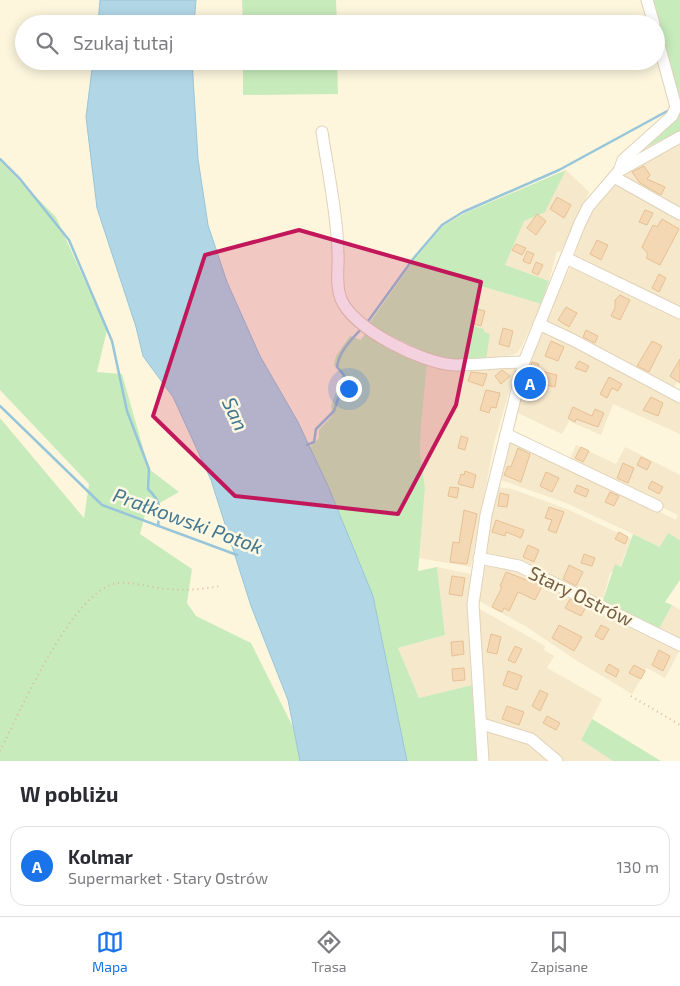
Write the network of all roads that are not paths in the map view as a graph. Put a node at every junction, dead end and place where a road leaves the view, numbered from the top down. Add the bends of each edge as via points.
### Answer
1 (647, 0) edge
2 (651, 15) edge
3 (665, 64) edge
4 (678, 107) edge
5 (322, 132) dead end
6 (680, 137) edge
7 (617, 174) junction
8 (680, 214) edge
9 (566, 258) junction
10 (680, 314) edge
11 (539, 324) junction
12 (524, 362) junction
13 (680, 397) edge
14 (506, 434) junction
15 (657, 506) dead end
16 (479, 558) junction
17 (680, 645) edge
18 (482, 724) junction
19 (483, 761) edge
20 (557, 761) edge

1 - 2 street
3 - 4 street
4 - 7 street via 623,160
5 - 12 street via 338,253 338,284 347,311 364,326 414,354 438,362 455,365
6 - 7 street
7 - 8 street
7 - 9 street via 588,207
9 - 10 street
9 - 11 street
11 - 12 street
11 - 13 street
12 - 14 street
14 - 15 street
14 - 16 street
16 - 17 street, Stary Ostrów via 519,566
16 - 18 street via 473,604
18 - 19 street
18 - 20 street via 531,740

